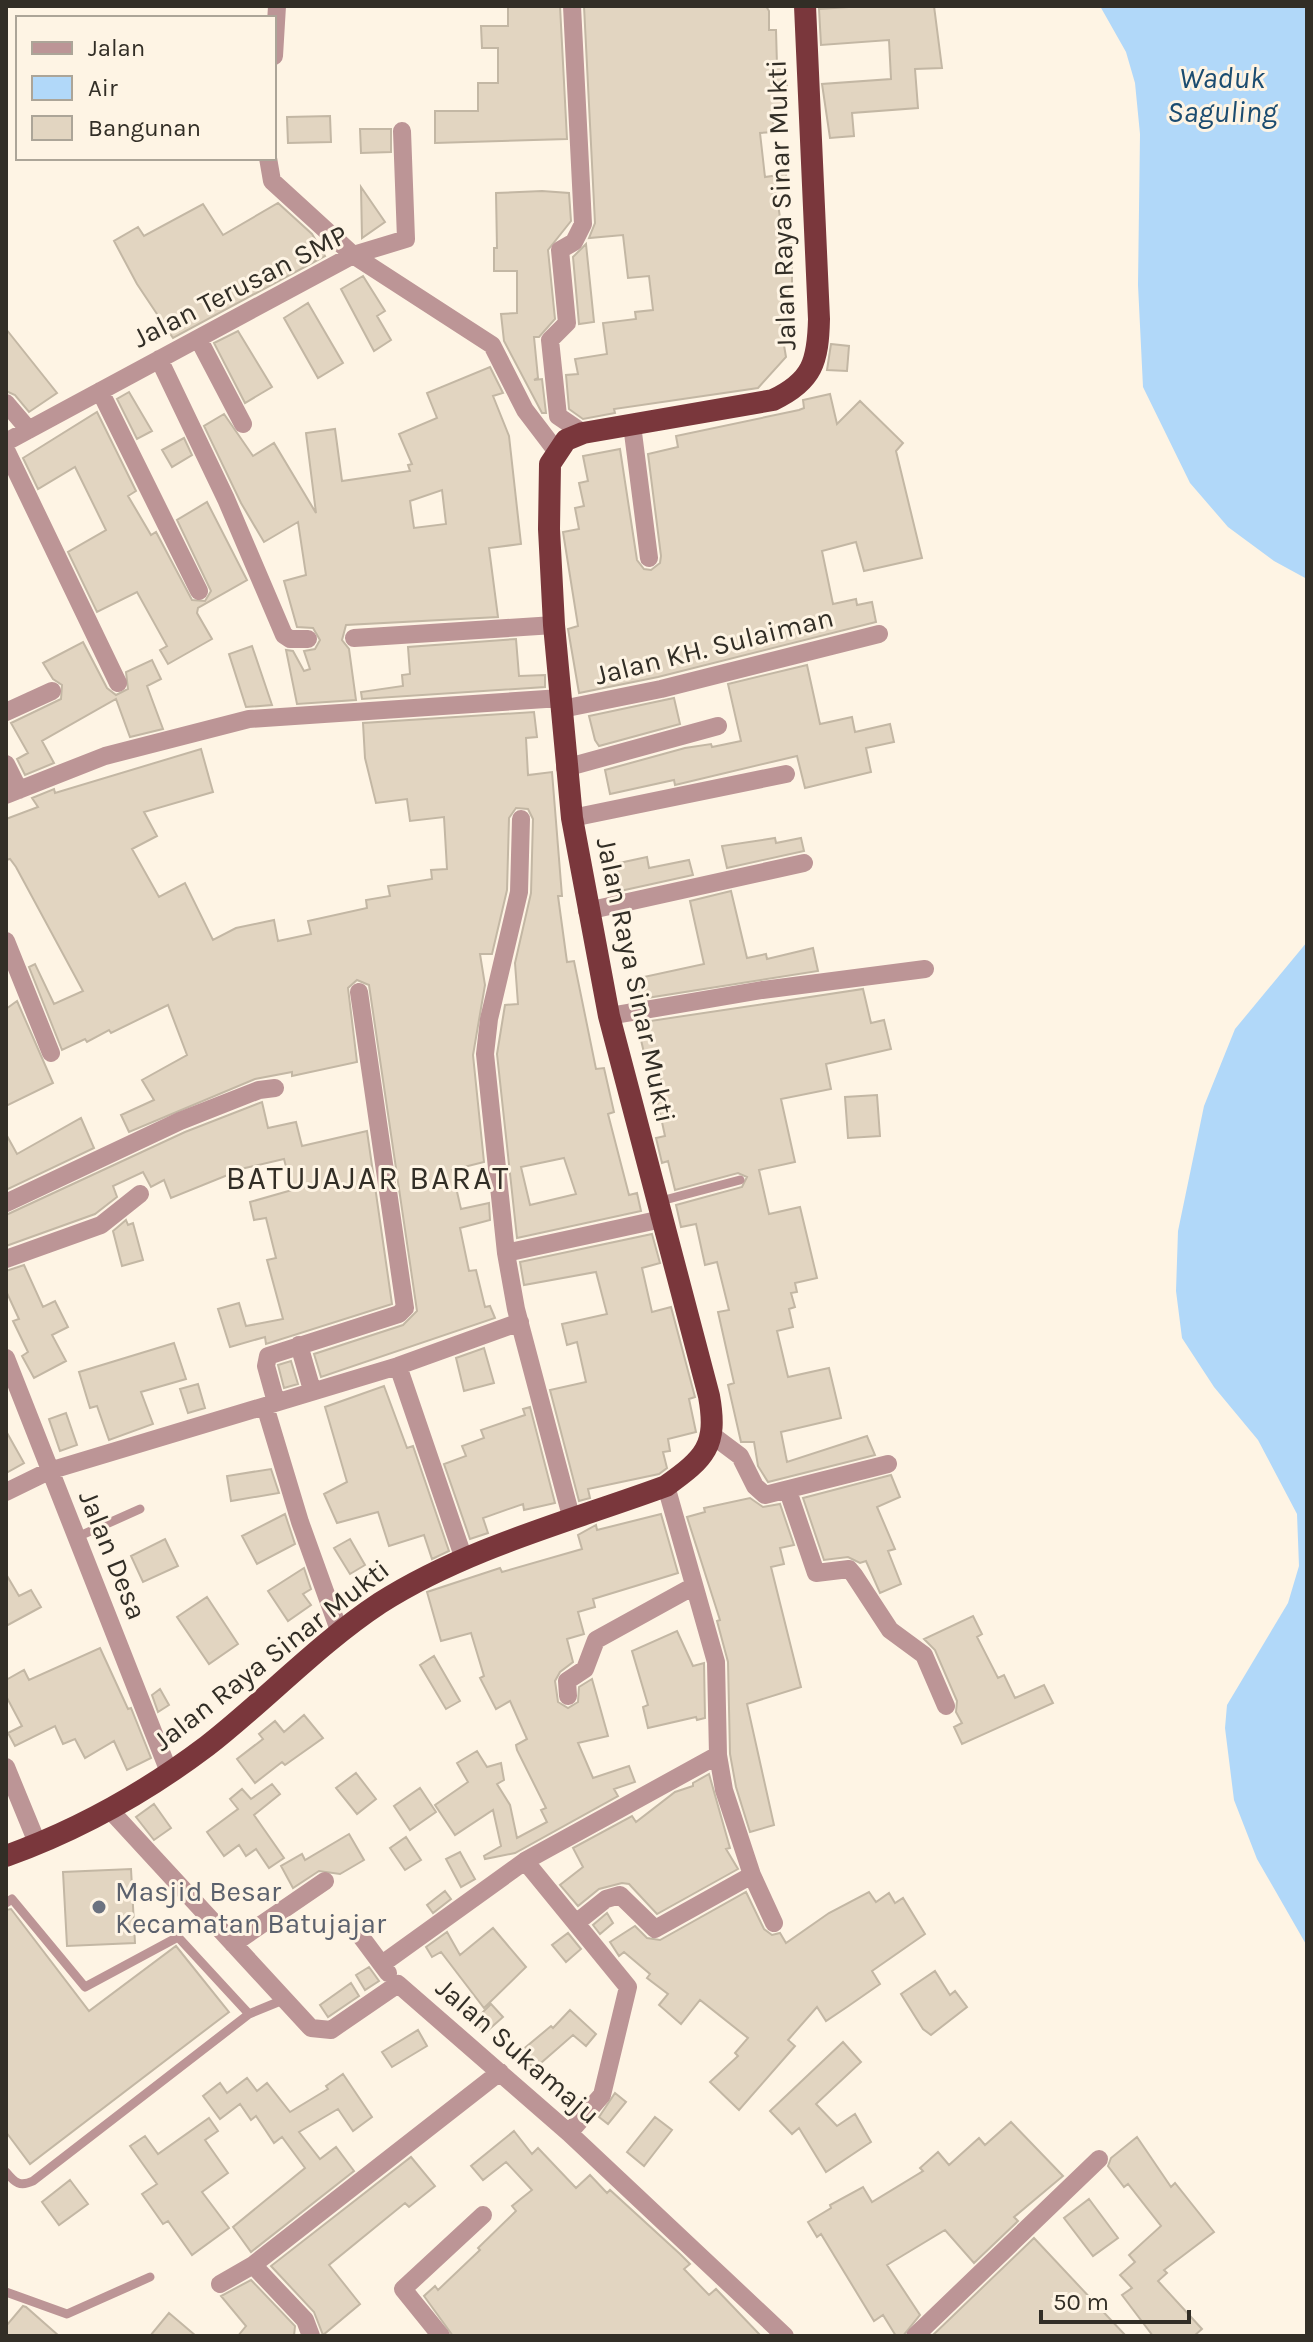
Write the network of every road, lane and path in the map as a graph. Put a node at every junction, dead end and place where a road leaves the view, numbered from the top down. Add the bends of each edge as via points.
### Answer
1 (572, 6) edge
2 (805, 6) edge
3 (402, 131) dead end
4 (268, 160) edge
5 (353, 255) junction
6 (199, 340) junction
7 (159, 359) junction
8 (100, 391) junction
9 (6, 403) edge
10 (243, 424) dead end
11 (632, 425) junction
12 (29, 430) junction
13 (583, 433) junction
14 (6, 442) edge
15 (6, 450) edge
16 (557, 452) junction
17 (649, 558) dead end
18 (199, 591) dead end
19 (554, 625) junction
20 (879, 634) dead end
21 (354, 638) dead end
22 (308, 639) dead end
23 (118, 683) dead end
24 (52, 691) dead end
25 (562, 704) junction
26 (6, 712) edge
27 (718, 726) dead end
28 (6, 764) edge
29 (565, 768) junction
30 (786, 774) dead end
31 (13, 792) edge
32 (572, 818) junction
33 (521, 819) dead end
34 (804, 863) dead end
35 (587, 911) junction
36 (6, 941) edge
37 (925, 969) dead end
38 (359, 992) dead end
39 (609, 1016) junction
40 (51, 1053) dead end
41 (275, 1088) dead end
42 (740, 1180) dead end
43 (140, 1194) dead end
44 (6, 1203) edge
45 (659, 1210) junction
46 (506, 1253) junction
47 (6, 1259) edge
48 (520, 1322) junction
49 (299, 1345) junction
50 (6, 1358) edge
51 (398, 1366) junction
52 (312, 1390) junction
53 (270, 1404) junction
54 (712, 1435) junction
55 (888, 1464) dead end
56 (49, 1471) junction
57 (666, 1486) junction
58 (788, 1491) junction
59 (6, 1492) edge
60 (140, 1509) dead end
61 (572, 1520) junction
62 (75, 1538) junction
63 (464, 1559) junction
64 (694, 1586) junction
65 (340, 1633) junction
66 (568, 1696) dead end
67 (946, 1706) dead end
68 (718, 1755) junction
69 (6, 1767) edge
70 (169, 1772) junction
71 (110, 1810) junction
72 (38, 1845) junction
73 (6, 1856) edge
74 (525, 1861) junction
75 (752, 1875) junction
76 (325, 1881) dead end
77 (6, 1889) edge
78 (9, 1901) edge
79 (576, 1923) junction
80 (774, 1923) dead end
81 (359, 1934) dead end
82 (233, 1944) junction
83 (382, 1964) junction
84 (398, 1984) junction
85 (283, 2000) junction
86 (249, 2014) junction
87 (500, 2072) junction
88 (569, 2133) junction
89 (1099, 2159) dead end
90 (6, 2172) edge
91 (483, 2215) dead end
92 (253, 2265) junction
93 (150, 2277) dead end
94 (220, 2284) dead end
95 (6, 2292) edge
96 (311, 2336) edge
97 (441, 2336) edge
98 (785, 2336) edge
99 (915, 2336) edge

1 - 13 street via 583,224 574,242 560,250 567,323 550,340 558,416
2 - 11 highway, Jalan Raya Sinar Mukti via 819,319 816,362 795,387 773,400
3 - 5 street, Jalan Terusan SMP via 406,239
4 - 5 street via 272,181
5 - 6 street, Jalan Terusan SMP
5 - 16 street via 492,345 525,410
6 - 7 street, Jalan Terusan SMP
6 - 10 street
7 - 8 street, Jalan Terusan SMP
7 - 22 street via 284,635
8 - 12 street, Jalan Terusan SMP
8 - 18 street
9 - 12 street
11 - 13 highway, Jalan Raya Sinar Mukti
11 - 17 street
12 - 14 street, Jalan Terusan SMP
13 - 16 highway, Jalan Raya Sinar Mukti via 566,440
15 - 23 street
16 - 19 highway, Jalan Raya Sinar Mukti via 550,464
19 - 21 street
19 - 25 highway, Jalan Raya Sinar Mukti
20 - 25 street, Jalan KH. Sulaiman via 661,689
24 - 26 street
25 - 29 highway, Jalan Raya Sinar Mukti
25 - 31 street, Jalan KH. Sulaiman via 249,719 105,756
27 - 29 street
28 - 31 street
29 - 32 highway, Jalan Raya Sinar Mukti
30 - 32 street
32 - 35 highway, Jalan Raya Sinar Mukti
33 - 46 street via 519,892 485,1054
34 - 35 street
35 - 39 highway, Jalan Raya Sinar Mukti
36 - 40 street
37 - 39 street
38 - 49 street via 405,1308
39 - 45 highway, Jalan Raya Sinar Mukti
41 - 44 street via 180,1121
42 - 45 lane
43 - 47 street via 101,1225
45 - 46 street
45 - 54 highway, Jalan Raya Sinar Mukti via 709,1396
46 - 48 street
48 - 51 street
48 - 61 street
49 - 52 street
49 - 53 street via 266,1360
50 - 56 street, Jalan Desa
51 - 52 street
51 - 63 street
52 - 53 street
53 - 56 street
53 - 65 street via 300,1522
54 - 57 highway, Jalan Raya Sinar Mukti via 697,1463
54 - 58 street via 740,1456 759,1491
55 - 58 street
56 - 59 street
56 - 62 street, Jalan Desa
57 - 61 highway, Jalan Raya Sinar Mukti
57 - 64 street
58 - 67 street via 816,1573 849,1569 890,1630 924,1655
60 - 62 lane
61 - 63 highway, Jalan Raya Sinar Mukti
62 - 70 street, Jalan Desa
63 - 65 highway, Jalan Raya Sinar Mukti via 402,1590
64 - 66 street via 596,1640 585,1669 567,1681
64 - 68 street via 716,1662
65 - 70 highway, Jalan Raya Sinar Mukti
68 - 74 street
68 - 75 street
69 - 72 street
70 - 71 highway, Jalan Raya Sinar Mukti
71 - 72 highway, Jalan Raya Sinar Mukti
71 - 82 street, Jalan Sukamaju
72 - 73 highway, Jalan Raya Sinar Mukti
74 - 79 street
74 - 83 street
75 - 79 street via 655,1929 620,1895 606,1899
75 - 80 street
76 - 82 street
77 - 78 lane
78 - 86 lane via 79,1985 91,1986 178,1937
79 - 88 street via 625,1981 628,1994 602,2095
81 - 83 street
82 - 85 street, Jalan Sukamaju
83 - 84 street
84 - 85 street, Jalan Sukamaju via 331,2030 311,2028
84 - 87 street, Jalan Sukamaju
85 - 86 lane
86 - 90 lane via 33,2181 14,2182
87 - 88 street, Jalan Sukamaju
87 - 92 street
88 - 98 street, Jalan Sukamaju
89 - 99 street
91 - 97 street via 403,2289
92 - 94 street
92 - 96 street via 305,2320
93 - 95 lane via 67,2314

